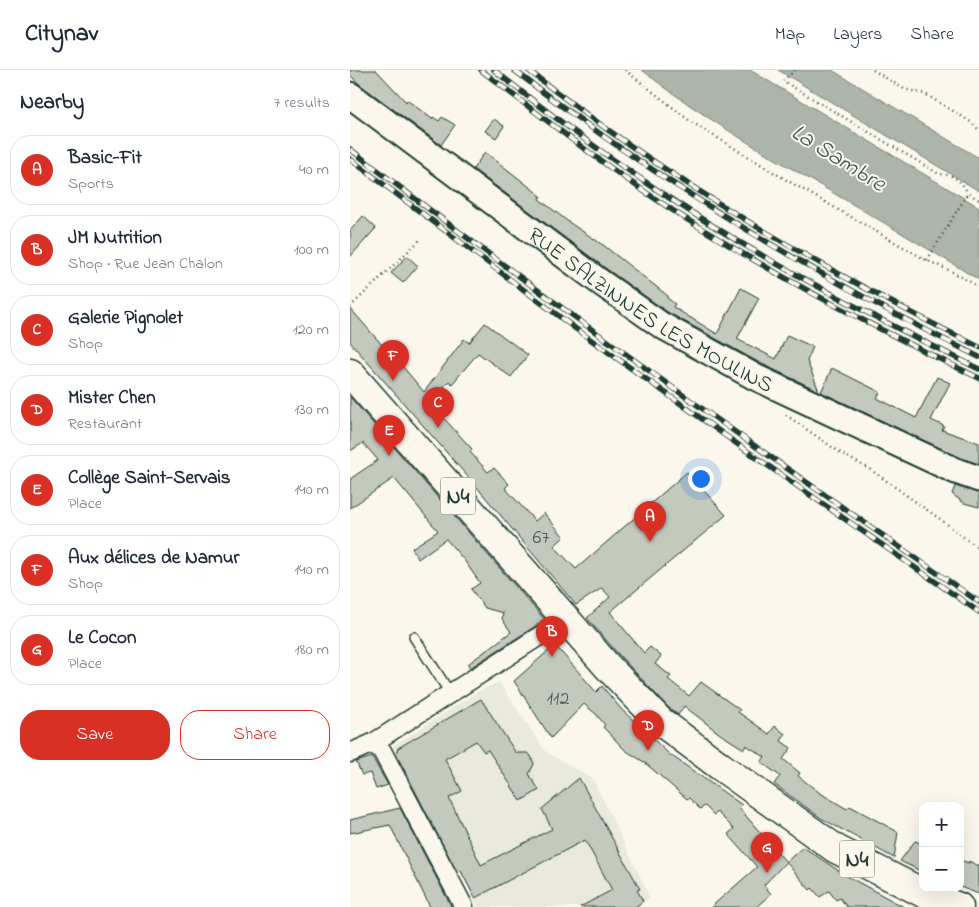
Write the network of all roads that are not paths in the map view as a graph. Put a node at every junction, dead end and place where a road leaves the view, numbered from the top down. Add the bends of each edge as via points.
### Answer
1 (350, 95) edge
2 (350, 373) edge
3 (979, 479) edge
4 (566, 618) junction
5 (414, 638) dead end
6 (450, 693) junction
7 (373, 743) junction
8 (350, 753) edge
9 (925, 901) edge
10 (464, 907) edge
11 (959, 907) edge

1 - 3 street, RUE SALZINNES LES MOULINS via 661,325 755,377
2 - 4 main road, N4
4 - 6 street
4 - 9 main road, N4 via 660,721 836,848
5 - 6 lane
6 - 7 street
7 - 8 street
7 - 10 street via 382,751
9 - 11 main road, N4

